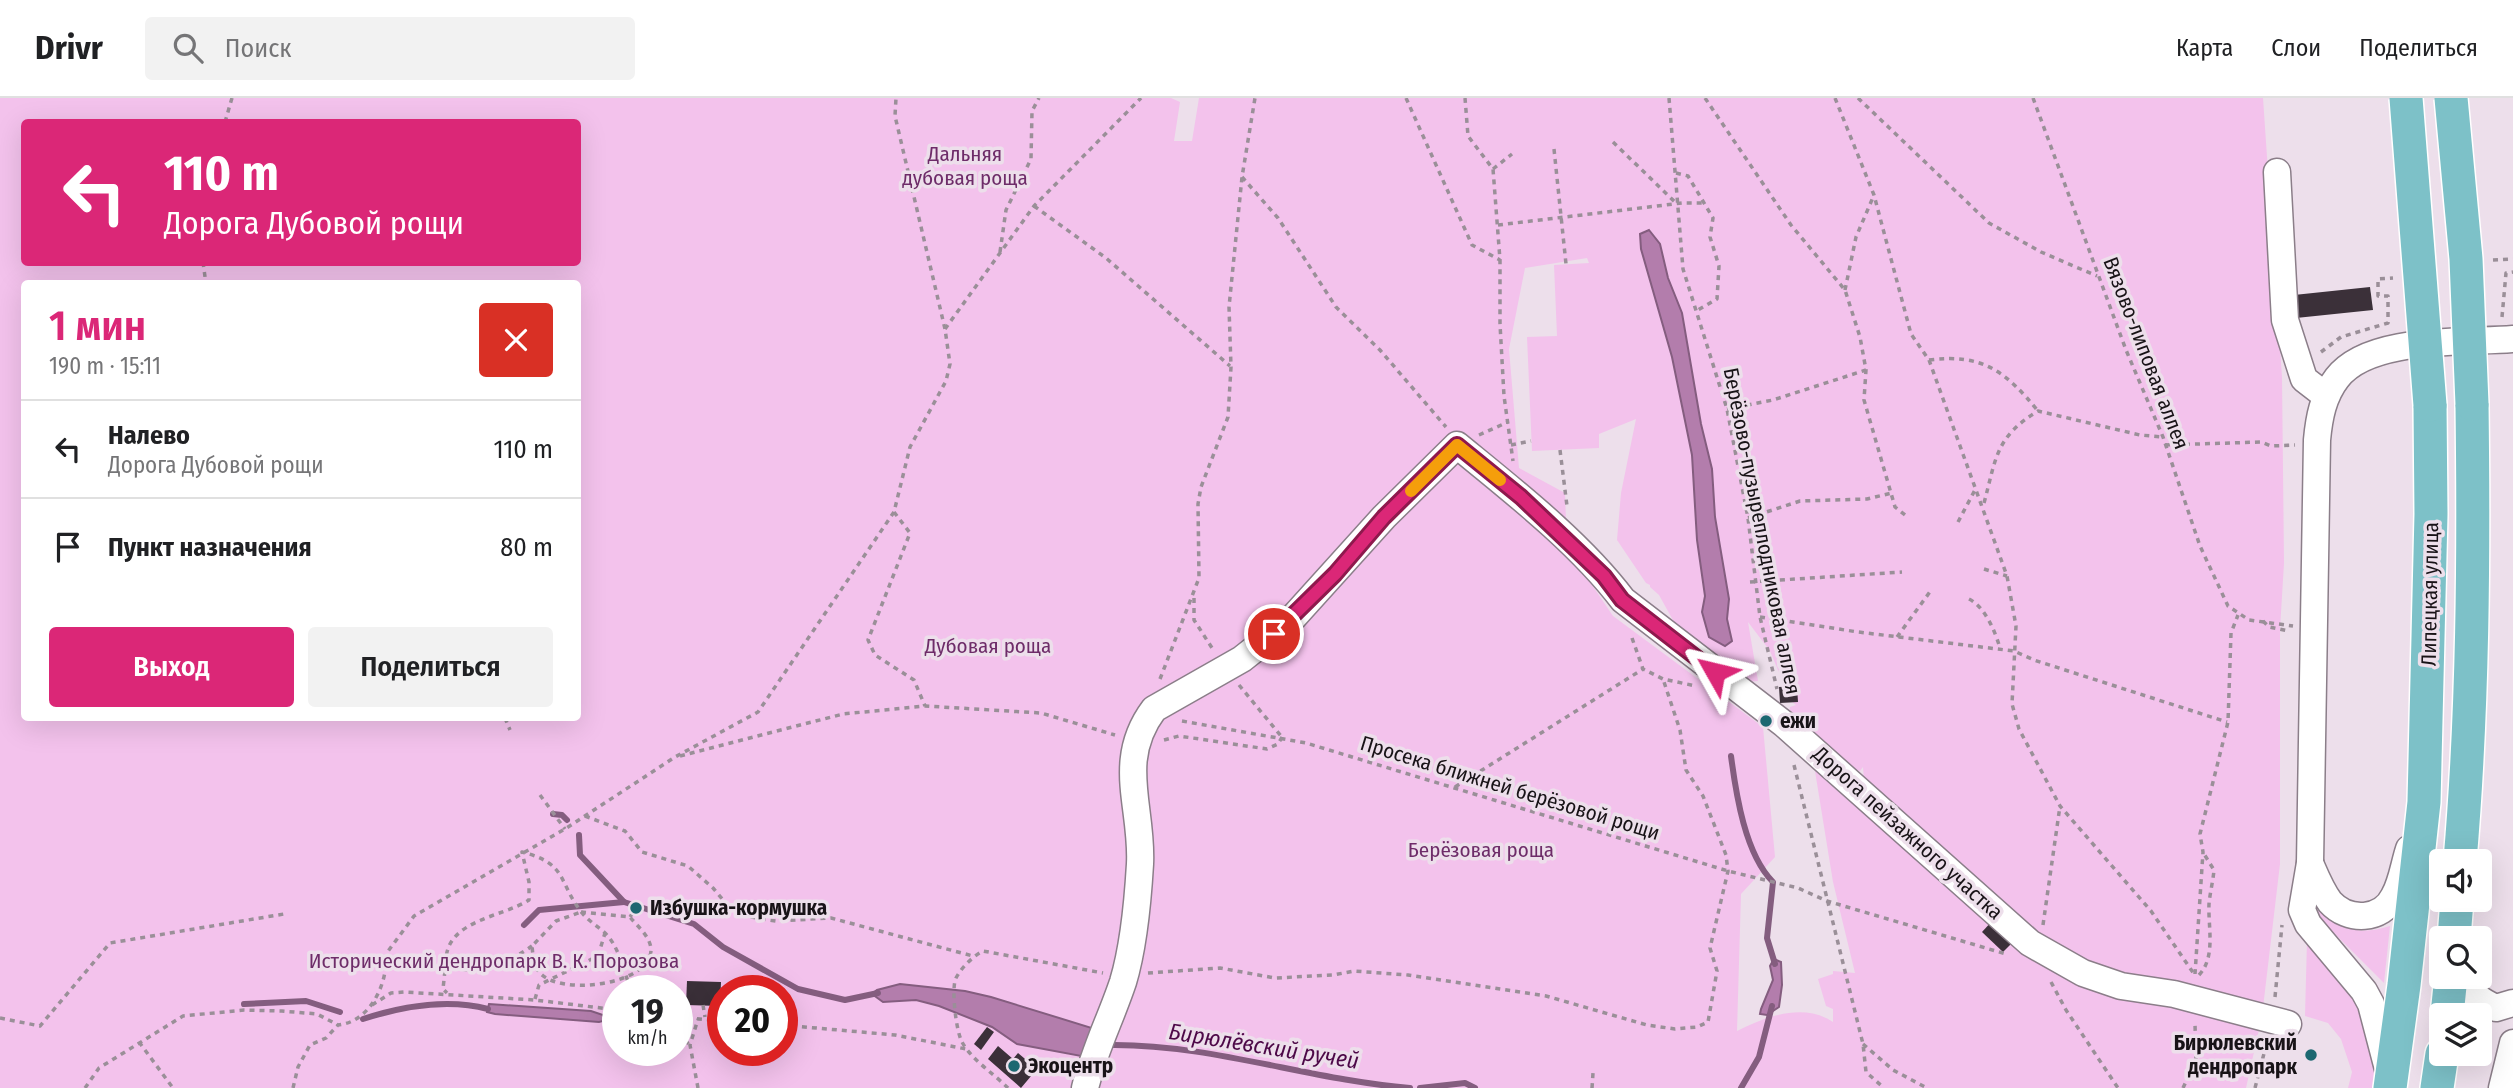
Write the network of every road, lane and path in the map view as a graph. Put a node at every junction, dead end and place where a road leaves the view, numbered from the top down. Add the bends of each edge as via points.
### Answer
1 (232, 98) edge
2 (896, 98) edge
3 (1039, 98) edge
4 (1141, 98) edge
5 (1255, 98) edge
6 (1406, 98) edge
7 (1465, 98) edge
8 (1669, 98) edge
9 (1705, 98) edge
10 (1835, 98) edge
11 (1858, 98) edge
12 (2033, 98) edge
13 (2406, 98) edge
14 (2451, 98) edge
15 (226, 119) edge
16 (1613, 142) dead end
17 (1554, 149) dead end
18 (1511, 154) dead end
19 (1493, 169) junction
20 (2277, 172) dead end
21 (1675, 173) junction
22 (1242, 177) junction
23 (1874, 195) junction
24 (1703, 203) junction
25 (1678, 204) junction
26 (1034, 206) junction
27 (1561, 217) junction
28 (1497, 225) junction
29 (1000, 254) junction
30 (2513, 259) edge
31 (1500, 260) junction
32 (2491, 261) dead end
33 (1566, 264) dead end
34 (2513, 272) edge
35 (2098, 276) junction
36 (2395, 278) dead end
37 (1845, 290) junction
38 (1698, 310) junction
39 (2388, 323) dead end
40 (2507, 328) edge
41 (945, 329) junction
42 (1929, 360) junction
43 (1231, 367) junction
44 (1866, 370) junction
45 (2326, 396) junction
46 (1727, 409) junction
47 (2038, 411) junction
48 (2163, 437) junction
49 (1531, 441) dead end
50 (1457, 445) junction
51 (1511, 445) junction
52 (2165, 445) junction
53 (2296, 445) dead end
54 (1560, 450) dead end
55 (1976, 488) junction
56 (1892, 493) junction
57 (1521, 497) junction
58 (1983, 505) junction
59 (894, 512) junction
60 (1905, 515) dead end
61 (1748, 518) junction
62 (1958, 522) dead end
63 (1572, 547) junction
64 (1984, 569) dead end
65 (1902, 572) dead end
66 (2007, 576) junction
67 (1750, 582) dead end
68 (1756, 582) junction
69 (1933, 589) dead end
70 (1194, 594) junction
71 (1969, 599) dead end
72 (2238, 615) junction
73 (1642, 616) junction
74 (1760, 617) junction
75 (2263, 621) junction
76 (2301, 629) junction
77 (1897, 638) junction
78 (2000, 648) junction
79 (2014, 651) junction
80 (1226, 669) junction
81 (1643, 669) junction
82 (925, 706) junction
83 (506, 721) edge
84 (2228, 722) junction
85 (1145, 723) junction
86 (1784, 724) junction
87 (510, 730) dead end
88 (1282, 737) junction
89 (675, 757) junction
90 (1793, 762) dead end
91 (1454, 788) junction
92 (540, 795) dead end
93 (2424, 802) junction
94 (2060, 806) junction
95 (585, 816) junction
96 (565, 829) junction
97 (2463, 849) edge
98 (522, 852) junction
99 (2203, 852) junction
100 (2310, 863) junction
101 (1728, 871) junction
102 (1827, 901) junction
103 (636, 908) dead end
104 (580, 910) junction
105 (284, 914) dead end
106 (2283, 914) dead end
107 (630, 917) junction
108 (605, 933) junction
109 (532, 946) junction
110 (2028, 949) junction
111 (598, 956) junction
112 (973, 956) junction
113 (620, 957) junction
114 (446, 961) junction
115 (626, 975) edge
116 (628, 975) edge
117 (1124, 977) junction
118 (547, 979) junction
119 (602, 981) edge
120 (2195, 984) junction
121 (2470, 989) edge
122 (448, 994) junction
123 (535, 1000) junction
124 (703, 1005) dead end
125 (370, 1006) junction
126 (2505, 1006) edge
127 (602, 1008) edge
128 (0, 1018) edge
129 (705, 1018) joint
130 (693, 1019) edge
131 (698, 1019) junction
132 (2280, 1021) junction
133 (338, 1025) junction
134 (798, 1027) edge
135 (693, 1035) edge
136 (138, 1042) junction
137 (2513, 1042) edge
138 (1863, 1044) junction
139 (968, 1049) junction
140 (693, 1061) edge
141 (2440, 1066) edge
142 (1593, 1073) dead end
143 (85, 1088) edge
144 (173, 1088) edge
145 (293, 1088) edge
146 (698, 1088) edge
147 (1009, 1088) edge
148 (1085, 1088) edge
149 (1592, 1088) edge
150 (1884, 1088) edge
151 (1927, 1088) edge
152 (2118, 1088) edge
153 (2183, 1088) edge
154 (2255, 1088) edge
155 (2390, 1088) edge
156 (2437, 1088) edge
157 (2502, 1088) edge

1 - 15 path
2 - 41 path via 895,116
3 - 29 path via 1032,111 1031,159 1006,210
4 - 26 path
5 - 22 path
6 - 31 path via 1472,245
7 - 19 path via 1468,136
8 - 21 path, Берёзово-пузыреплодниковая аллея
9 - 37 path via 1791,225
10 - 23 path
11 - 35 path via 1989,223
12 - 35 path, Вязово-липовая аллея
13 - 93 main road, Липецкая улица, bridge via 2430,405
14 - 97 main road, Липецкая улица, bridge via 2466,259 2472,404 2471,652
16 - 25 path
17 - 27 path
18 - 19 path
19 - 28 path
20 - 45 street via 2285,320 2304,379
21 - 24 path via 1688,176
21 - 25 path, Берёзово-пузыреплодниковая аллея
22 - 43 path via 1228,307
22 - 50 path via 1278,218 1336,307 1441,419
23 - 37 path via 1856,237
23 - 42 path via 1911,334
24 - 25 path
24 - 38 path via 1713,218 1710,237 1719,266 1717,299
25 - 27 path
25 - 38 path, Берёзово-пузыреплодниковая аллея via 1683,269
26 - 29 path
26 - 43 path via 1106,258
27 - 28 path
27 - 33 path
28 - 31 path
29 - 41 path
30 - 32 path
31 - 51 path via 1503,384
34 - 40 path via 2506,273
35 - 48 path, Вязово-липовая аллея
36 - 39 path via 2378,279 2378,296 2388,296
37 - 44 path
38 - 46 path, Берёзово-пузыреплодниковая аллея
40 - 45 street via 2372,354 2351,365
41 - 59 path via 950,364 946,381 911,447
42 - 47 path via 1952,357 1992,366
42 - 55 path
43 - 70 path via 1228,417 1198,504 1199,578
44 - 46 path via 1773,400
44 - 56 path via 1864,400
45 - 76 street via 2317,440
46 - 61 path, Берёзово-пузыреплодниковая аллея
47 - 48 path
47 - 58 path via 2001,442
48 - 52 path, Вязово-липовая аллея
49 - 51 path
50 - 57 street, Дорога пейзажного участка
50 - 80 street via 1290,621
51 - 57 path
52 - 53 path
52 - 72 path, Вязово-липовая аллея via 2200,546 2228,606
54 - 63 path
55 - 58 path
55 - 62 path
56 - 60 path via 1895,507
56 - 61 path via 1867,499 1800,501
57 - 63 street, Дорога пейзажного участка
58 - 66 path
59 - 82 path via 910,533 869,640 875,655 914,680
59 - 89 path via 758,712
61 - 68 path, Берёзово-пузыреплодниковая аллея
63 - 73 street, Дорога пейзажного участка
64 - 66 path
65 - 68 path
66 - 79 path via 2016,626
67 - 68 path
68 - 74 path, Берёзово-пузыреплодниковая аллея
69 - 77 path
70 - 80 path via 1194,620
70 - 85 path
71 - 78 path via 1992,623
72 - 75 path
72 - 84 path via 2231,633
73 - 81 path via 1631,640
73 - 86 street, Дорога пейзажного участка
74 - 77 path
74 - 86 path, Берёзово-пузыреплодниковая аллея
75 - 76 path
75 - 76 path via 2269,627
76 - 100 street
77 - 78 path
78 - 79 path
79 - 84 path
79 - 94 path via 2012,704 2019,729
80 - 85 street
80 - 88 path
81 - 91 path
81 - 101 path via 1663,679 1680,730 1686,770 1703,796 1723,844
82 - 85 path
82 - 89 path via 843,714
83 - 87 path
84 - 99 path via 2209,805 2202,816
85 - 88 path, Просека ближней берёзовой рощи via 1182,720
85 - 88 path via 1161,741 1179,736 1266,749
85 - 117 street via 1131,776 1140,861
86 - 110 street, Дорога пейзажного участка
88 - 91 path, Просека ближней берёзовой рощи
89 - 95 path
90 - 102 path
91 - 101 path, Просека ближней берёзовой рощи
92 - 96 path
93 - 100 street via 2394,897 2381,912 2367,917 2332,904
93 - 155 main road, Липецкая улица
94 - 110 path
94 - 120 path via 2151,911
95 - 96 path
95 - 112 path via 625,831 642,852 688,866 729,907 750,917 776,921 831,918
96 - 98 path
98 - 104 path via 555,866
98 - 114 path via 528,900 461,932 446,950
98 - 125 path via 414,916 386,954 387,967
99 - 120 path
99 - 120 path via 2214,870 2210,941 2206,967
100 - 155 street via 2302,910 2371,1004 2387,1058
101 - 102 path, Просека ближней берёзовой рощи via 1798,888
101 - 117 path via 1710,948 1717,971 1708,1022 1698,1027 1647,1025 1546,996 1408,975 1354,971 1275,978 1220,968
102 - 110 path, Просека ближней берёзовой рощи
102 - 138 path
103 - 107 path
104 - 107 path
104 - 108 path
104 - 109 path via 556,921
105 - 128 path via 110,943 40,1026
106 - 132 path
107 - 116 path via 648,938 651,950 645,966
108 - 111 path
108 - 113 path
109 - 114 path via 499,963 466,971
109 - 118 path via 534,964
110 - 120 street, Дорога пейзажного участка via 2108,982
110 - 152 path
111 - 113 path
111 - 118 path
112 - 117 path via 983,951
112 - 139 path via 955,979 956,1026
113 - 115 path
114 - 122 path via 443,989
117 - 148 street
118 - 119 path via 573,987
118 - 123 path via 538,985
120 - 132 street, Дорога пейзажного участка
120 - 153 path via 2196,1060
121 - 126 street via 2477,998
122 - 123 path
122 - 125 path via 391,993
123 - 127 path
124 - 129 path
125 - 133 path via 349,1024
126 - 137 street
129 - 131 path
130 - 131 path
131 - 135 path
132 - 154 path
133 - 136 path via 317,1014 244,1010 183,1016
133 - 145 path via 326,1038 310,1045
134 - 139 path via 895,1035
136 - 143 path via 99,1068
136 - 144 path
137 - 157 street
138 - 150 path via 1866,1072
138 - 151 path via 1894,1070
139 - 147 path
140 - 146 path
141 - 156 main road
142 - 149 path

